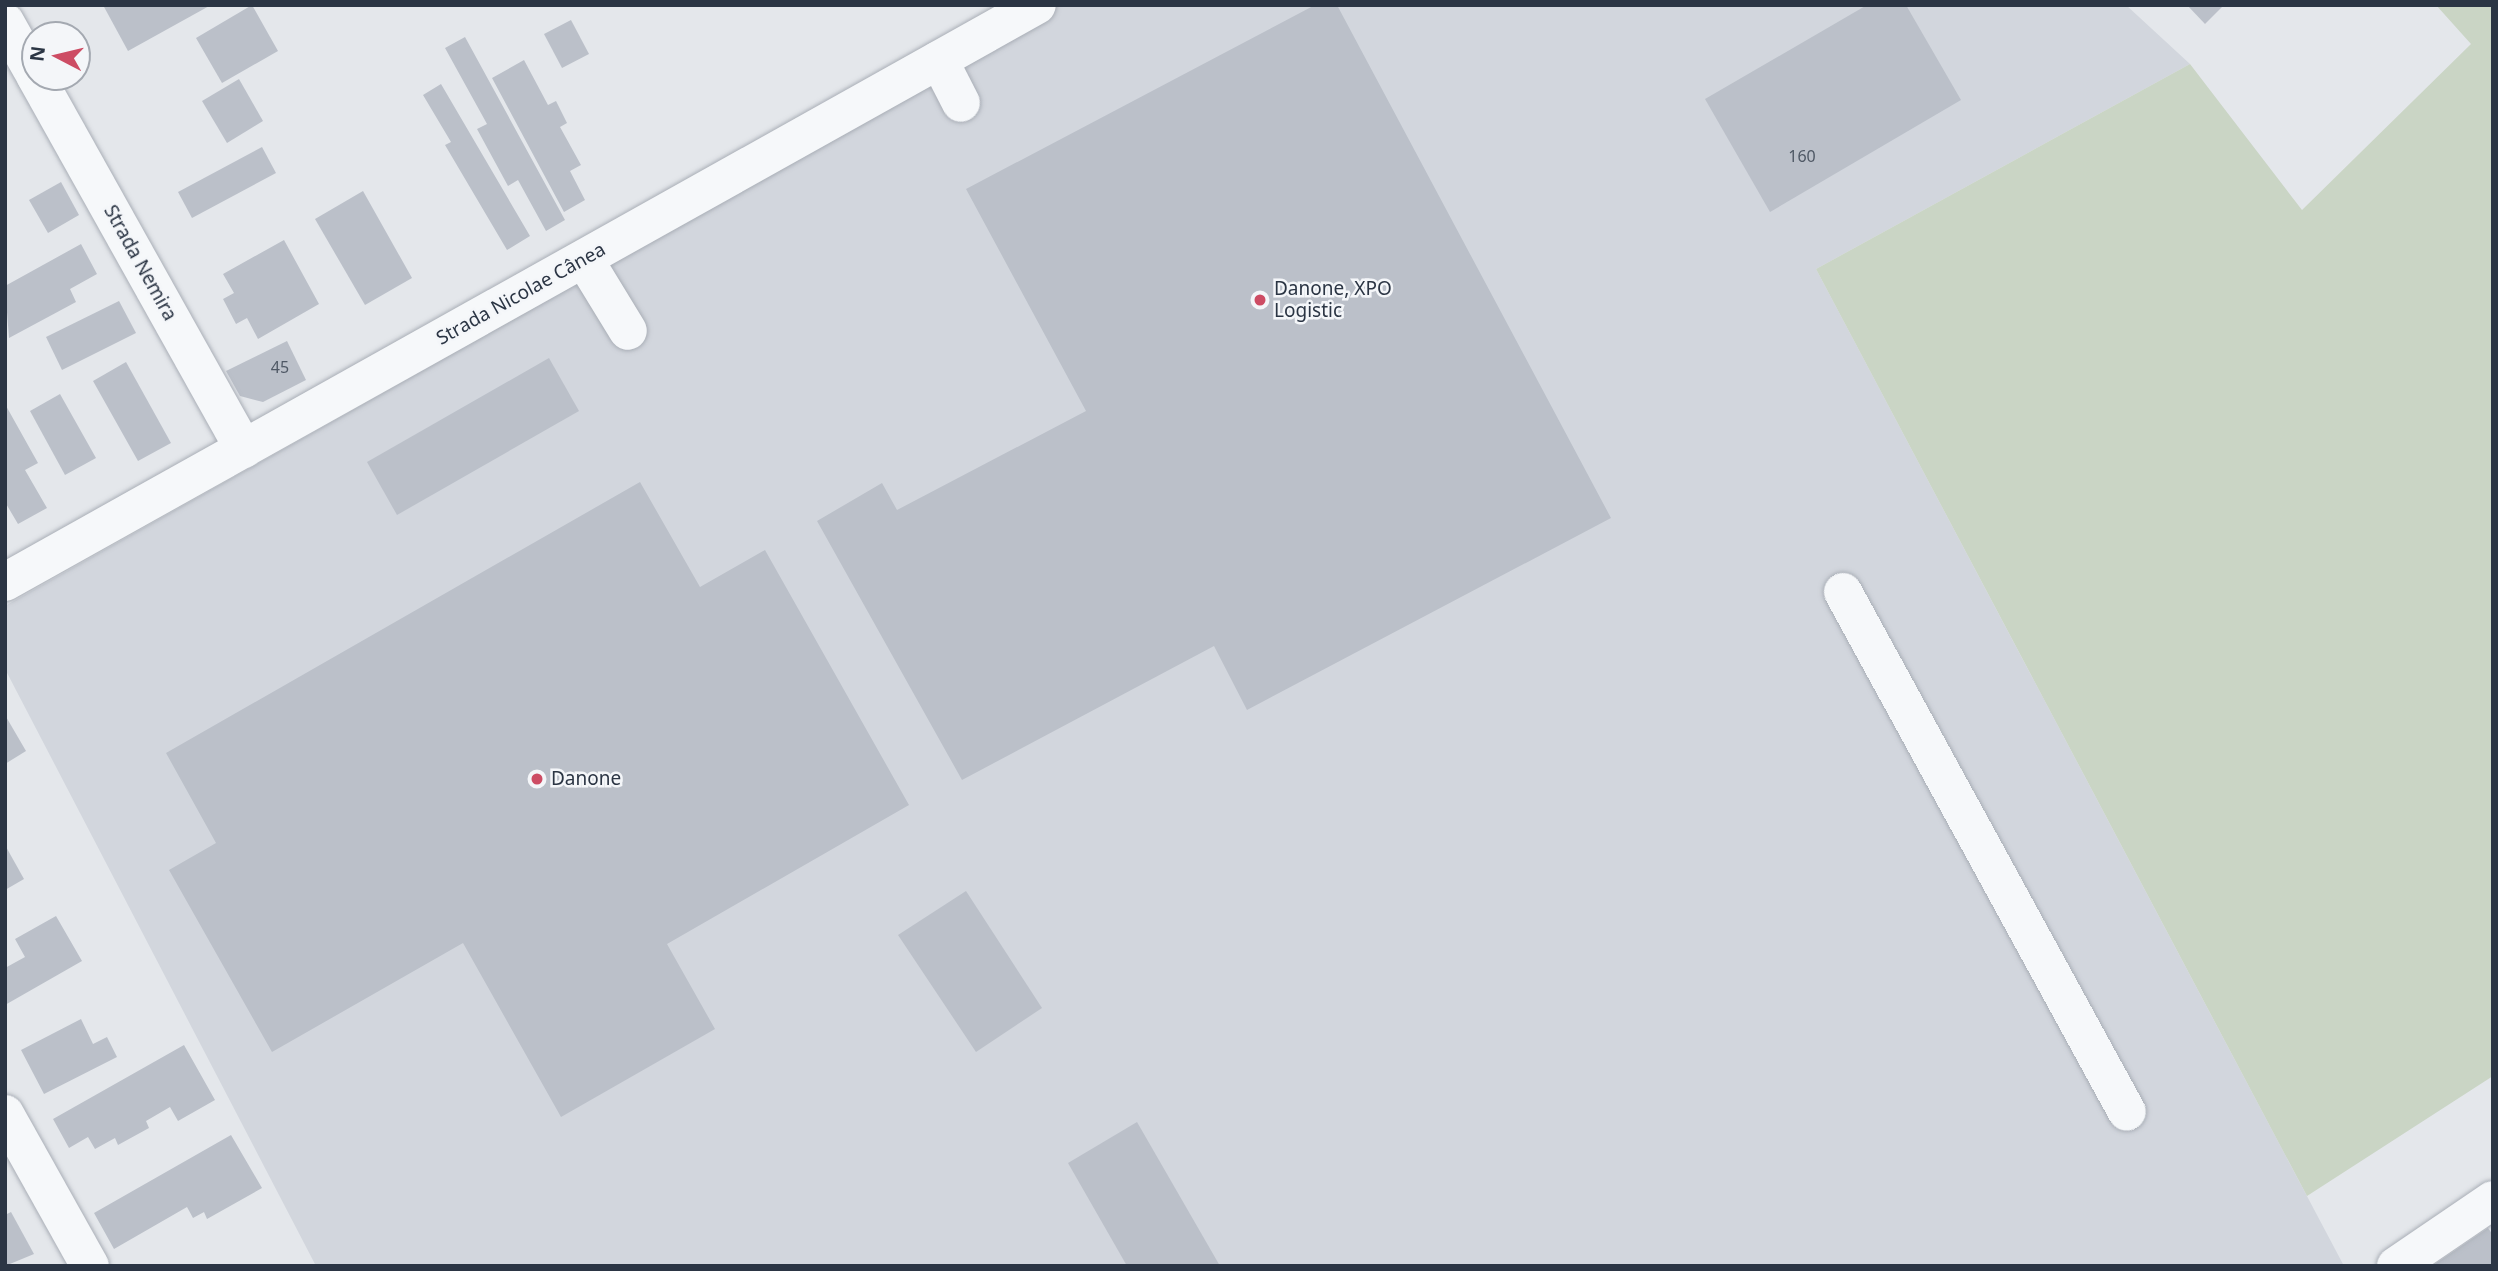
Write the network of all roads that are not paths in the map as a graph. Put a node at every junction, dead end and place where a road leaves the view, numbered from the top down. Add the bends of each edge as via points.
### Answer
1 (1037, 5) edge
2 (5, 22) edge
3 (21, 50) edge
4 (939, 60) junction
5 (44, 91) edge
6 (961, 103) dead end
7 (584, 259) junction
8 (628, 331) dead end
9 (244, 449) junction
10 (5, 582) edge
11 (1843, 592) dead end
12 (2127, 1112) dead end
13 (5, 1114) edge
14 (2493, 1200) edge
15 (90, 1266) edge
16 (2396, 1266) edge

1 - 4 street, Strada Nicolae Cânea
2 - 3 street, Strada Nemira
4 - 6 street
4 - 7 street, Strada Nicolae Cânea
5 - 9 street, Strada Nemira
7 - 8 street
7 - 9 street, Strada Nicolae Cânea
9 - 10 street, Strada Nicolae Cânea
11 - 12 street
13 - 15 street
14 - 16 street

